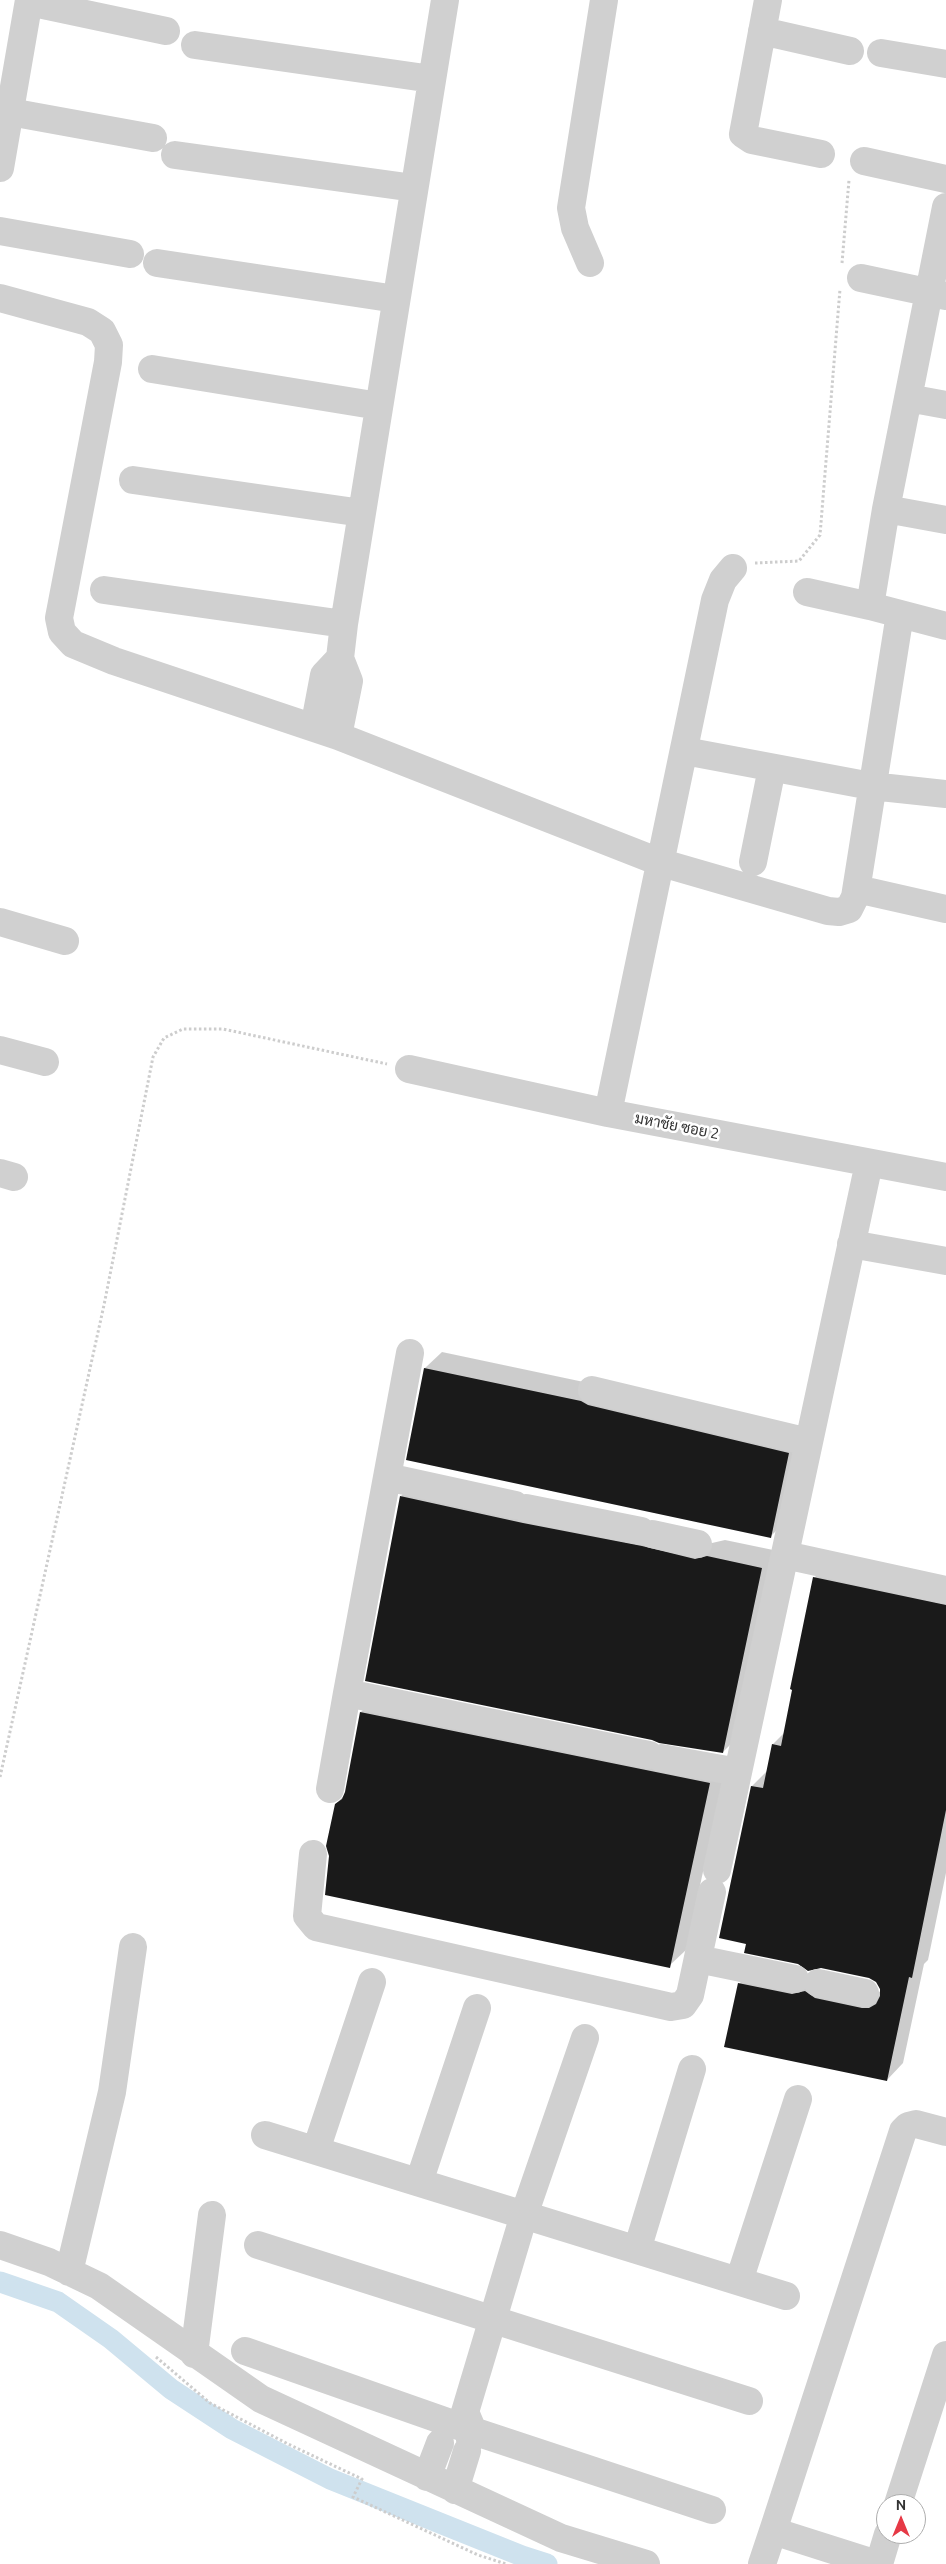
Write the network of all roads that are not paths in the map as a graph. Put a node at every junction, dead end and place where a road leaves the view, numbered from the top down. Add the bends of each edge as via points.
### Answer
1 (444, 0) edge
2 (604, 0) edge
3 (768, 0) edge
4 (29, 1) edge
5 (166, 31) dead end
6 (762, 31) junction
7 (195, 45) dead end
8 (850, 51) dead end
9 (881, 53) dead end
10 (946, 64) edge
11 (8, 72) edge
12 (432, 79) junction
13 (10, 112) junction
14 (153, 138) dead end
15 (821, 154) dead end
16 (175, 155) dead end
17 (0, 168) edge
18 (857, 170) road end
19 (946, 180) edge
20 (414, 188) junction
21 (946, 207) edge
22 (0, 231) edge
23 (130, 254) dead end
24 (157, 263) dead end
25 (590, 263) dead end
26 (848, 278) road end
27 (938, 294) edge
28 (0, 298) edge
29 (396, 299) junction
30 (152, 369) dead end
31 (908, 398) junction
32 (946, 405) edge
33 (379, 406) junction
34 (133, 480) dead end
35 (886, 509) junction
36 (362, 513) junction
37 (946, 520) edge
38 (733, 568) road end
39 (104, 590) dead end
40 (807, 592) dead end
41 (870, 606) junction
42 (900, 614) junction
43 (344, 624) junction
44 (946, 626) edge
45 (326, 732) junction
46 (690, 752) dead end
47 (772, 768) junction
48 (871, 786) junction
49 (946, 794) edge
50 (753, 862) dead end
51 (662, 863) junction
52 (857, 889) junction
53 (946, 909) edge
54 (0, 922) edge
55 (65, 941) dead end
56 (0, 1050) edge
57 (44, 1062) dead end
58 (409, 1069) road end
59 (608, 1113) junction
60 (869, 1163) junction
61 (946, 1177) edge
62 (852, 1244) junction
63 (946, 1261) edge
64 (410, 1353) dead end
65 (592, 1390) dead end
66 (809, 1442) junction
67 (387, 1476) junction
68 (698, 1544) dead end
69 (785, 1555) junction
70 (946, 1590) edge
71 (347, 1693) junction
72 (738, 1772) junction
73 (330, 1789) dead end
74 (313, 1854) dead end
75 (133, 1947) dead end
76 (698, 1959) junction
77 (372, 1982) dead end
78 (865, 1993) dead end
79 (477, 2008) dead end
80 (585, 2038) dead end
81 (692, 2069) dead end
82 (798, 2099) dead end
83 (946, 2132) edge
84 (264, 2135) dead end
85 (316, 2150) junction
86 (419, 2182) junction
87 (212, 2215) dead end
88 (524, 2215) junction
89 (0, 2245) edge
90 (258, 2245) dead end
91 (637, 2250) junction
92 (69, 2272) junction
93 (739, 2281) junction
94 (786, 2296) dead end
95 (492, 2320) junction
96 (245, 2351) dead end
97 (194, 2354) junction
98 (946, 2355) edge
99 (749, 2401) dead end
100 (458, 2433) junction
101 (427, 2477) junction
102 (455, 2490) junction
103 (901, 2494) edge
104 (712, 2510) dead end
105 (773, 2531) junction
106 (885, 2544) edge
107 (646, 2564) edge
108 (762, 2564) edge
109 (878, 2564) edge

1 - 12 street
2 - 25 street via 571,208 574,228
3 - 6 street
4 - 5 street
4 - 11 street
6 - 8 street
6 - 15 street via 743,134 752,140
7 - 12 street
9 - 10 street
11 - 13 street
12 - 20 street
13 - 14 street
13 - 17 street
16 - 20 street
18 - 19 street
20 - 29 street
21 - 27 street
22 - 23 street
24 - 29 street
26 - 27 street
27 - 31 street
28 - 45 street via 88,322 102,331 109,345 61,601 59,618 62,632 73,644 114,661
29 - 33 street
30 - 33 street
31 - 32 street
31 - 35 street
33 - 36 street
34 - 36 street
35 - 37 street
35 - 41 street
36 - 43 street
38 - 51 street via 723,580 715,600
39 - 43 street
40 - 41 street
41 - 42 street
42 - 44 street
42 - 48 street
43 - 45 street via 340,658 349,680
45 - 51 street
46 - 47 street
47 - 48 street
47 - 50 street
48 - 49 street
48 - 52 street
51 - 52 street via 828,911 850,908
51 - 59 street
52 - 53 street
54 - 55 street
56 - 57 street
58 - 59 street, มหาชัย ซอย 2
59 - 60 street, มหาชัย ซอย 2
60 - 61 street, มหาชัย ซอย 2
60 - 62 street
62 - 63 street
62 - 66 street
64 - 67 street
65 - 66 street
66 - 69 street
67 - 68 street
67 - 71 street
69 - 70 street
69 - 72 street
71 - 72 street
71 - 73 street
72 - 76 street
74 - 76 street via 307,1916 316,1928 672,2007 683,2005 690,1995
75 - 92 street via 112,2092
76 - 78 street
77 - 85 street
79 - 86 street
80 - 88 street
81 - 91 street
82 - 93 street
83 - 105 street via 916,2124 903,2131
84 - 85 street
85 - 86 street
86 - 88 street
87 - 97 street
88 - 91 street
88 - 95 street
89 - 92 street
90 - 95 street
91 - 93 street
92 - 97 street via 99,2286
93 - 94 street
95 - 99 street
95 - 100 street
96 - 100 street
97 - 101 street via 261,2399
98 - 103 street
100 - 101 street
100 - 102 street
100 - 104 street
101 - 102 street
102 - 107 street via 561,2538
105 - 108 street
105 - 109 street
106 - 109 street

